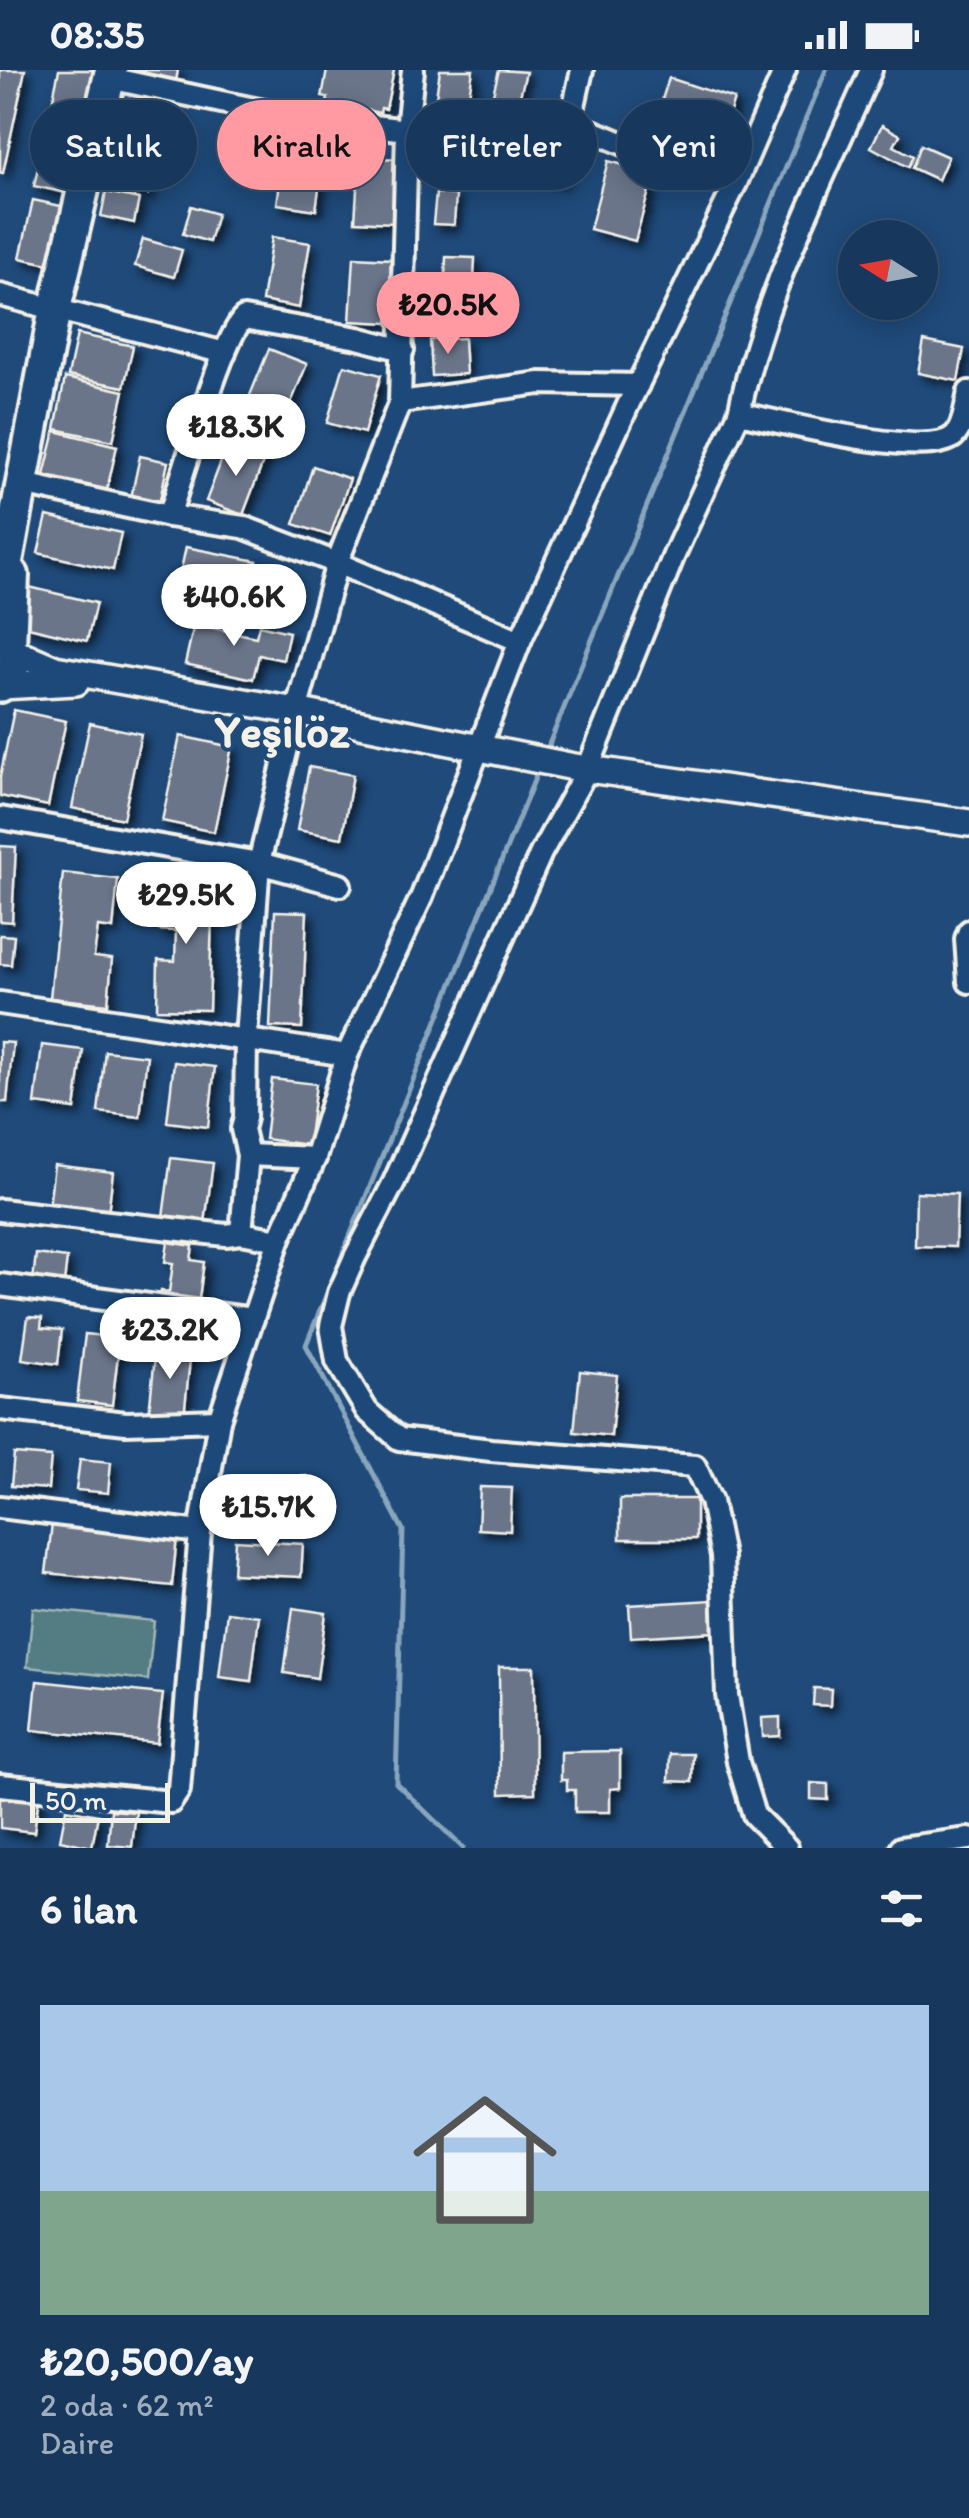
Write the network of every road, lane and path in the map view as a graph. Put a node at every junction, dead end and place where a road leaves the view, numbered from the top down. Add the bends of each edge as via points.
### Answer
1 (413, 70) edge
2 (582, 70) edge
3 (785, 70) edge
4 (871, 70) edge
5 (110, 74) edge
6 (410, 100) edge
7 (406, 130) edge
8 (617, 141) edge
9 (752, 146) edge
10 (406, 185) edge
11 (733, 190) edge
12 (0, 295) edge
13 (55, 308) junction
14 (403, 350) junction
15 (224, 352) junction
16 (638, 385) junction
17 (969, 392) edge
18 (400, 402) junction
19 (738, 413) junction
20 (23, 484) junction
21 (168, 516) junction
22 (10, 547) junction
23 (338, 563) junction
24 (0, 598) edge
25 (520, 641) junction
26 (8, 645) edge
27 (89, 676) junction
28 (0, 686) edge
29 (296, 711) junction
30 (477, 747) junction
31 (581, 767) junction
32 (0, 818) edge
33 (969, 823) edge
34 (259, 863) junction
35 (340, 885) dead end
36 (969, 932) edge
37 (969, 982) edge
38 (0, 1003) edge
39 (246, 1038) junction
40 (346, 1055) junction
41 (248, 1155) junction
42 (315, 1158) junction
43 (0, 1210) edge
44 (241, 1233) junction
45 (279, 1240) junction
46 (0, 1285) edge
47 (253, 1319) junction
48 (0, 1409) edge
49 (219, 1420) junction
50 (0, 1506) edge
51 (200, 1532) junction
52 (0, 1784) edge
53 (969, 1839) edge
54 (787, 1848) edge
55 (901, 1848) edge

1 - 6 street
2 - 8 street via 571,119
3 - 9 street
4 - 19 street via 766,311
5 - 7 street via 287,116
5 - 13 main road
10 - 14 street
11 - 16 street
12 - 13 street
13 - 15 street
13 - 20 main road
14 - 15 street via 244,318
14 - 18 street
15 - 21 street
16 - 18 street via 540,383
16 - 25 street
17 - 19 street via 954,436 935,445 863,439
18 - 23 street
19 - 31 street
20 - 21 street
20 - 22 main road
21 - 23 street via 243,527
22 - 24 main road
22 - 26 main road
23 - 25 street
23 - 29 street
25 - 30 street
26 - 27 street via 55,669
26 - 28 main road via 14,668
27 - 28 street via 72,684
27 - 29 street
29 - 30 street
29 - 34 street
30 - 31 street
30 - 40 street via 422,896
31 - 33 street
31 - 54 street via 347,1275 332,1326 337,1361 367,1411 398,1440 694,1466 711,1501 722,1556 727,1695 738,1762 754,1816
32 - 34 street
34 - 35 street
34 - 39 street
36 - 37 street
38 - 39 street
39 - 40 street
39 - 41 street via 242,1129
40 - 42 street
41 - 42 street
41 - 44 street
42 - 45 street
43 - 44 street
44 - 45 street
45 - 47 street
46 - 47 street
47 - 49 street
48 - 49 street via 126,1423
49 - 51 street
50 - 51 street
51 - 52 street via 179,1790 171,1802
53 - 55 street

